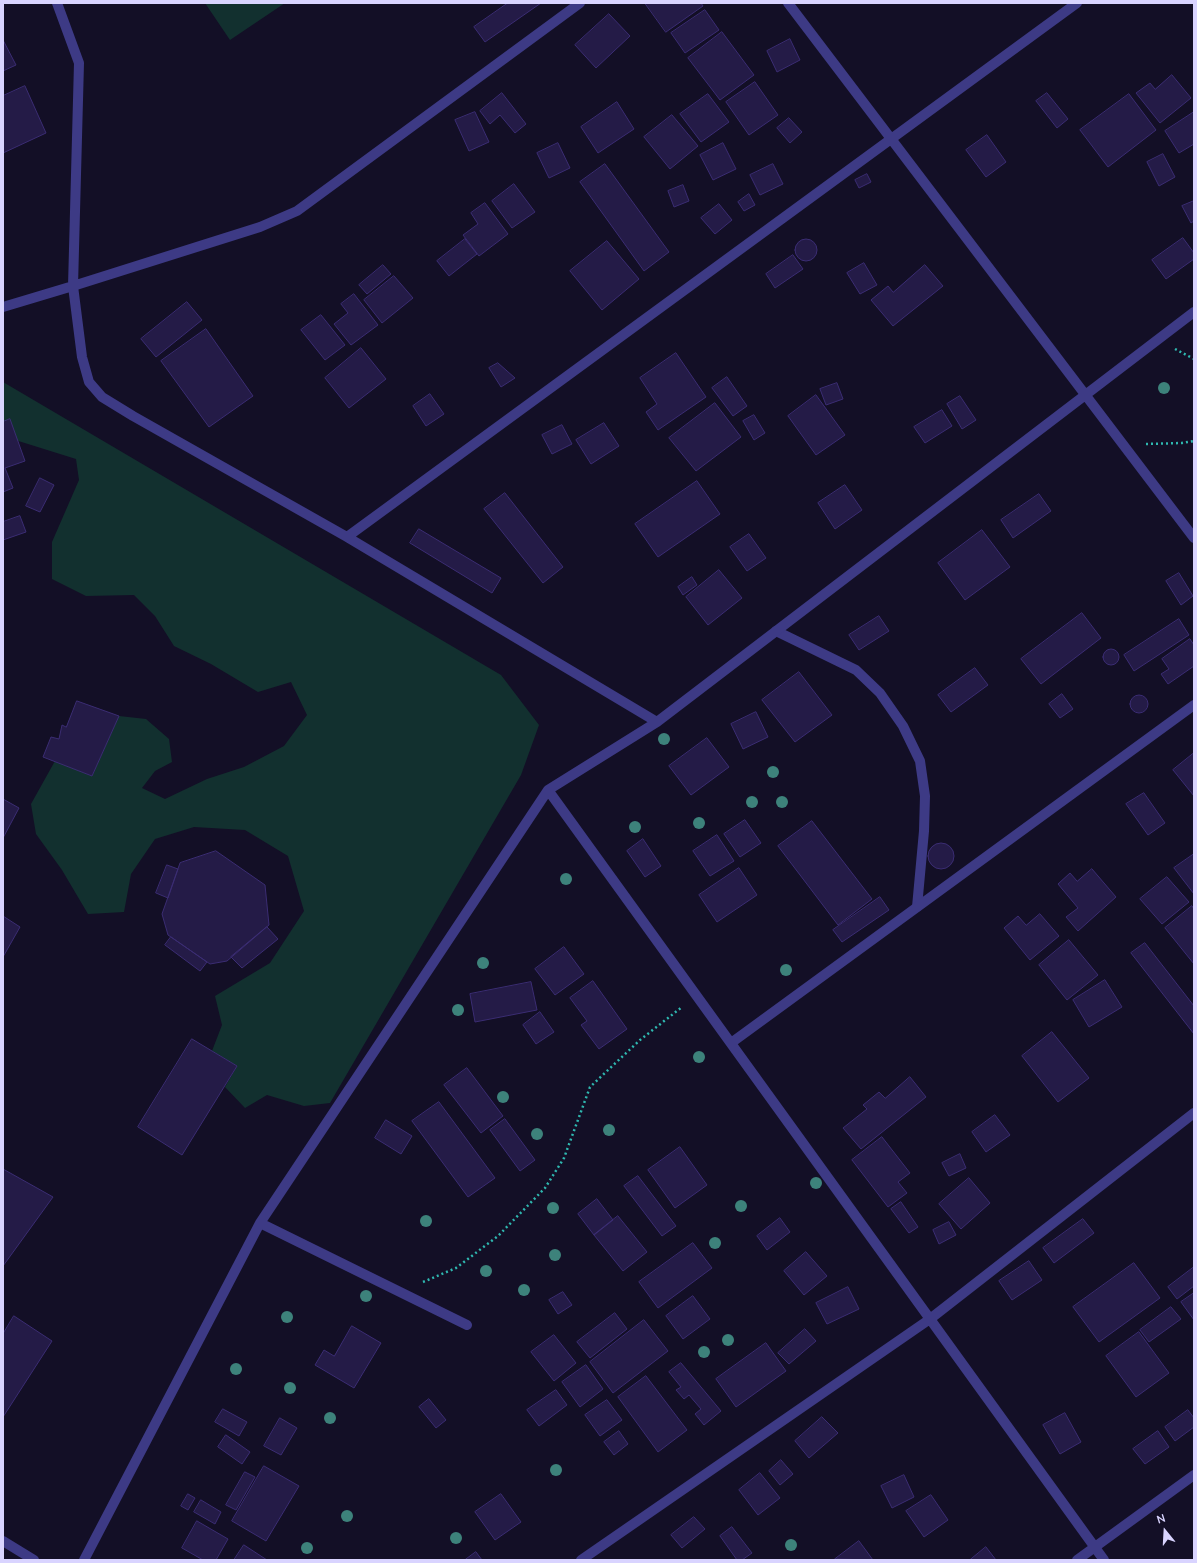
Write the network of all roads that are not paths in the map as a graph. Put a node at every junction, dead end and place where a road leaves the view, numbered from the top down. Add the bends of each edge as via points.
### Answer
1 (57, 3) edge
2 (580, 3) edge
3 (788, 3) edge
4 (1077, 3) edge
5 (892, 140) junction
6 (73, 286) junction
7 (3, 307) edge
8 (1194, 312) edge
9 (1086, 394) junction
10 (347, 537) junction
11 (1194, 538) edge
12 (776, 631) junction
13 (1194, 705) edge
14 (657, 722) junction
15 (548, 790) junction
16 (917, 906) junction
17 (731, 1043) junction
18 (1194, 1113) edge
19 (260, 1223) junction
20 (930, 1319) junction
21 (467, 1325) dead end
22 (1194, 1475) edge
23 (3, 1542) edge
24 (1094, 1547) junction
25 (34, 1560) edge
26 (84, 1560) edge
27 (581, 1560) edge
28 (1077, 1560) edge
29 (1104, 1560) edge

1 - 6 street via 79,63
2 - 6 street via 298,211 260,227
3 - 5 street
4 - 5 street
5 - 9 street
5 - 10 street
6 - 7 street
6 - 10 street via 82,358 89,382 102,397
8 - 9 street
9 - 11 street
9 - 12 street
10 - 14 street
12 - 14 street
12 - 16 street via 856,670 880,693 902,726 920,761 925,796
13 - 16 street
14 - 15 street
15 - 17 street
15 - 19 street
16 - 17 street
17 - 20 street
18 - 20 street
19 - 21 street
19 - 26 street
20 - 24 street
20 - 27 street
22 - 24 street
23 - 25 street
24 - 28 street
24 - 29 street

